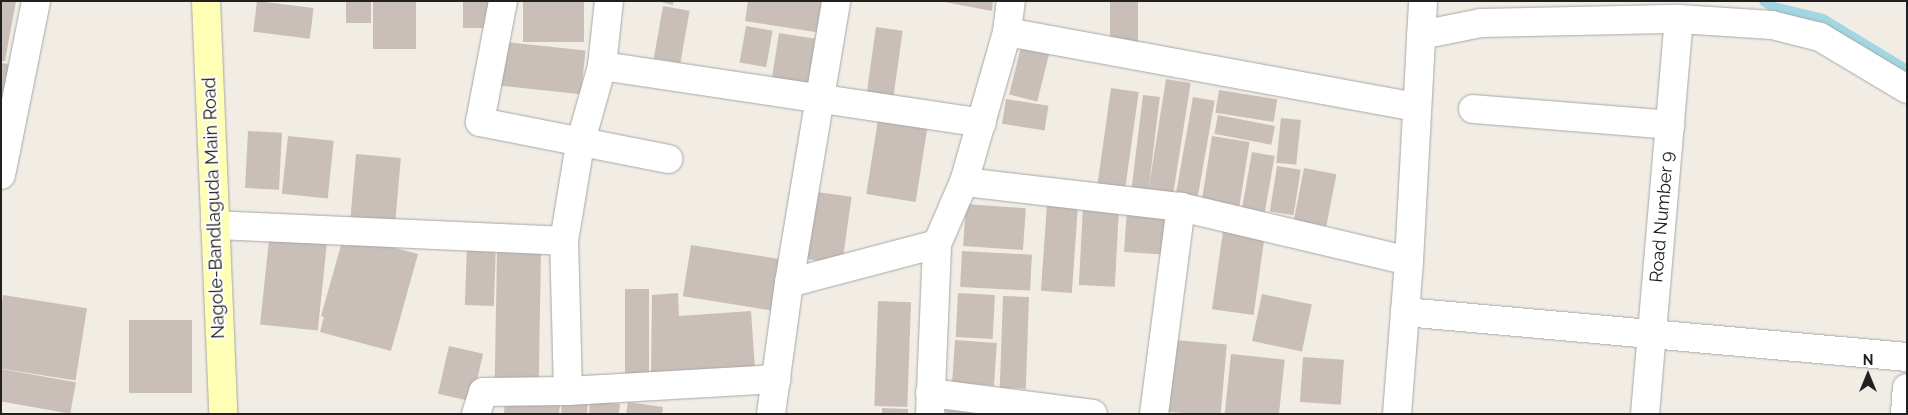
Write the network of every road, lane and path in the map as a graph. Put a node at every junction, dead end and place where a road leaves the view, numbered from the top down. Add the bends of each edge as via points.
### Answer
1 (36, 1) edge
2 (206, 1) edge
3 (503, 1) edge
4 (609, 1) edge
5 (836, 1) edge
6 (1012, 1) edge
7 (1423, 1) edge
8 (1679, 19) junction
9 (1007, 32) junction
10 (1421, 35) junction
11 (602, 66) junction
12 (1907, 89) edge
13 (820, 100) junction
14 (1417, 107) junction
15 (1473, 109) dead end
16 (982, 123) junction
17 (1670, 125) junction
18 (580, 144) junction
19 (668, 159) dead end
20 (1, 174) edge
21 (964, 182) junction
22 (1181, 207) junction
23 (215, 225) junction
24 (564, 241) junction
25 (937, 244) junction
26 (1409, 261) junction
27 (789, 283) junction
28 (1405, 312) junction
29 (1652, 334) junction
30 (1907, 357) edge
31 (777, 378) junction
32 (1907, 388) edge
33 (568, 392) junction
34 (930, 403) edge
35 (223, 414) edge
36 (476, 414) edge
37 (772, 414) edge
38 (1093, 414) edge
39 (1154, 414) edge
40 (1397, 414) edge
41 (1645, 414) edge
42 (1905, 414) edge

1 - 20 street
2 - 23 street, Nagole-Bandlaguda Main Road
3 - 18 street via 480,122
4 - 11 street
5 - 13 street
6 - 9 street
7 - 10 street
8 - 10 street via 1481,23
8 - 12 street via 1772,25 1820,37
8 - 17 street, Road Number 9
9 - 14 street
9 - 16 street
10 - 14 street
11 - 13 street
11 - 18 street
13 - 16 street
13 - 27 street
14 - 26 street
15 - 17 street
16 - 21 street
17 - 29 street, Road Number 9
18 - 19 street
18 - 24 street
21 - 22 street
21 - 25 street
22 - 26 street
22 - 39 street
23 - 24 street
23 - 35 street, Nagole-Bandlaguda Main Road
24 - 33 street
25 - 27 street
25 - 34 street
26 - 28 street
27 - 31 street
28 - 29 street
28 - 40 street
29 - 30 street
29 - 41 street, Road Number 9
31 - 33 street
31 - 37 street
32 - 42 street
33 - 36 street via 483,392
34 - 38 street

